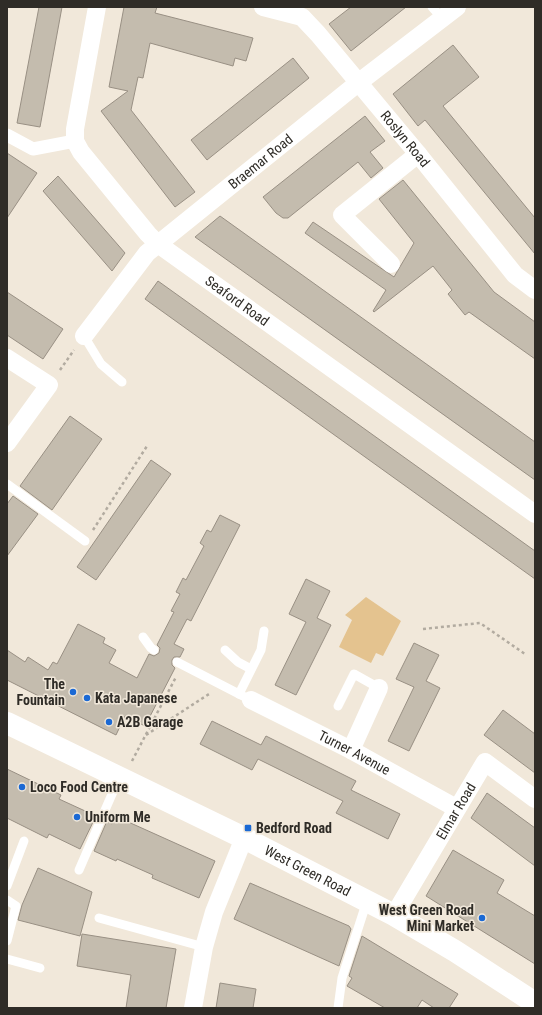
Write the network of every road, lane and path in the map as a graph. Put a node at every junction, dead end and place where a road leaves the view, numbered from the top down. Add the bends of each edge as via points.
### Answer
1 (97, 7) edge
2 (263, 7) edge
3 (457, 7) edge
4 (437, 13) edge
5 (358, 83) junction
6 (7, 135) edge
7 (75, 141) junction
8 (418, 154) junction
9 (158, 244) junction
10 (391, 264) dead end
11 (535, 290) edge
12 (84, 336) junction
13 (7, 358) edge
14 (122, 382) dead end
15 (49, 386) junction
16 (7, 443) edge
17 (147, 446) dead end
18 (7, 484) edge
19 (535, 514) edge
20 (85, 541) joint
21 (423, 629) dead end
22 (264, 631) dead end
23 (143, 637) dead end
24 (154, 650) dead end
25 (225, 650) dead end
26 (525, 654) dead end
27 (180, 663) joint
28 (251, 669) junction
29 (217, 683) junction
30 (379, 688) joint
31 (245, 697) junction
32 (338, 706) dead end
33 (7, 723) edge
34 (146, 735) junction
35 (351, 750) junction
36 (118, 777) junction
37 (535, 799) edge
38 (456, 808) junction
39 (244, 838) junction
40 (24, 841) dead end
41 (79, 870) dead end
42 (7, 886) edge
43 (7, 900) edge
44 (367, 901) junction
45 (394, 915) junction
46 (99, 918) dead end
47 (7, 941) edge
48 (204, 947) junction
49 (7, 959) edge
50 (40, 968) dead end
51 (528, 1003) edge
52 (193, 1008) edge
53 (338, 1008) edge

1 - 7 street
2 - 5 street, Roslyn Road via 302,17
3 - 4 street, Braemar Road
4 - 5 street, Braemar Road
5 - 8 street, Roslyn Road
5 - 9 street, Braemar Road
6 - 7 street via 33,149
7 - 9 street, Seaford Road via 81,152
8 - 10 street via 342,215
8 - 11 street, Roslyn Road via 514,275
9 - 12 street, Braemar Road via 147,253
9 - 19 street, Seaford Road
12 - 14 lane via 100,364
12 - 15 path
13 - 15 street
15 - 16 street
17 - 20 path
18 - 20 lane
21 - 26 path via 480,623
22 - 28 lane via 261,650
23 - 24 lane
25 - 28 lane via 238,662
27 - 29 lane
27 - 34 path
28 - 31 lane
29 - 31 lane
29 - 34 path via 212,693
30 - 32 lane via 354,674
30 - 35 street
31 - 35 street, Turner Avenue
33 - 36 main road, West Green Road
34 - 36 path via 128,769 122,766
35 - 38 street, Turner Avenue
36 - 39 main road, West Green Road
36 - 41 lane
37 - 38 street, Elmar Road via 485,762
38 - 45 street, Elmar Road
39 - 44 main road, West Green Road
39 - 48 street via 214,912
40 - 42 lane
43 - 47 lane via 16,906
44 - 45 main road, West Green Road
44 - 53 lane via 342,978
45 - 51 main road, West Green Road
46 - 48 lane
48 - 52 street
49 - 50 lane

